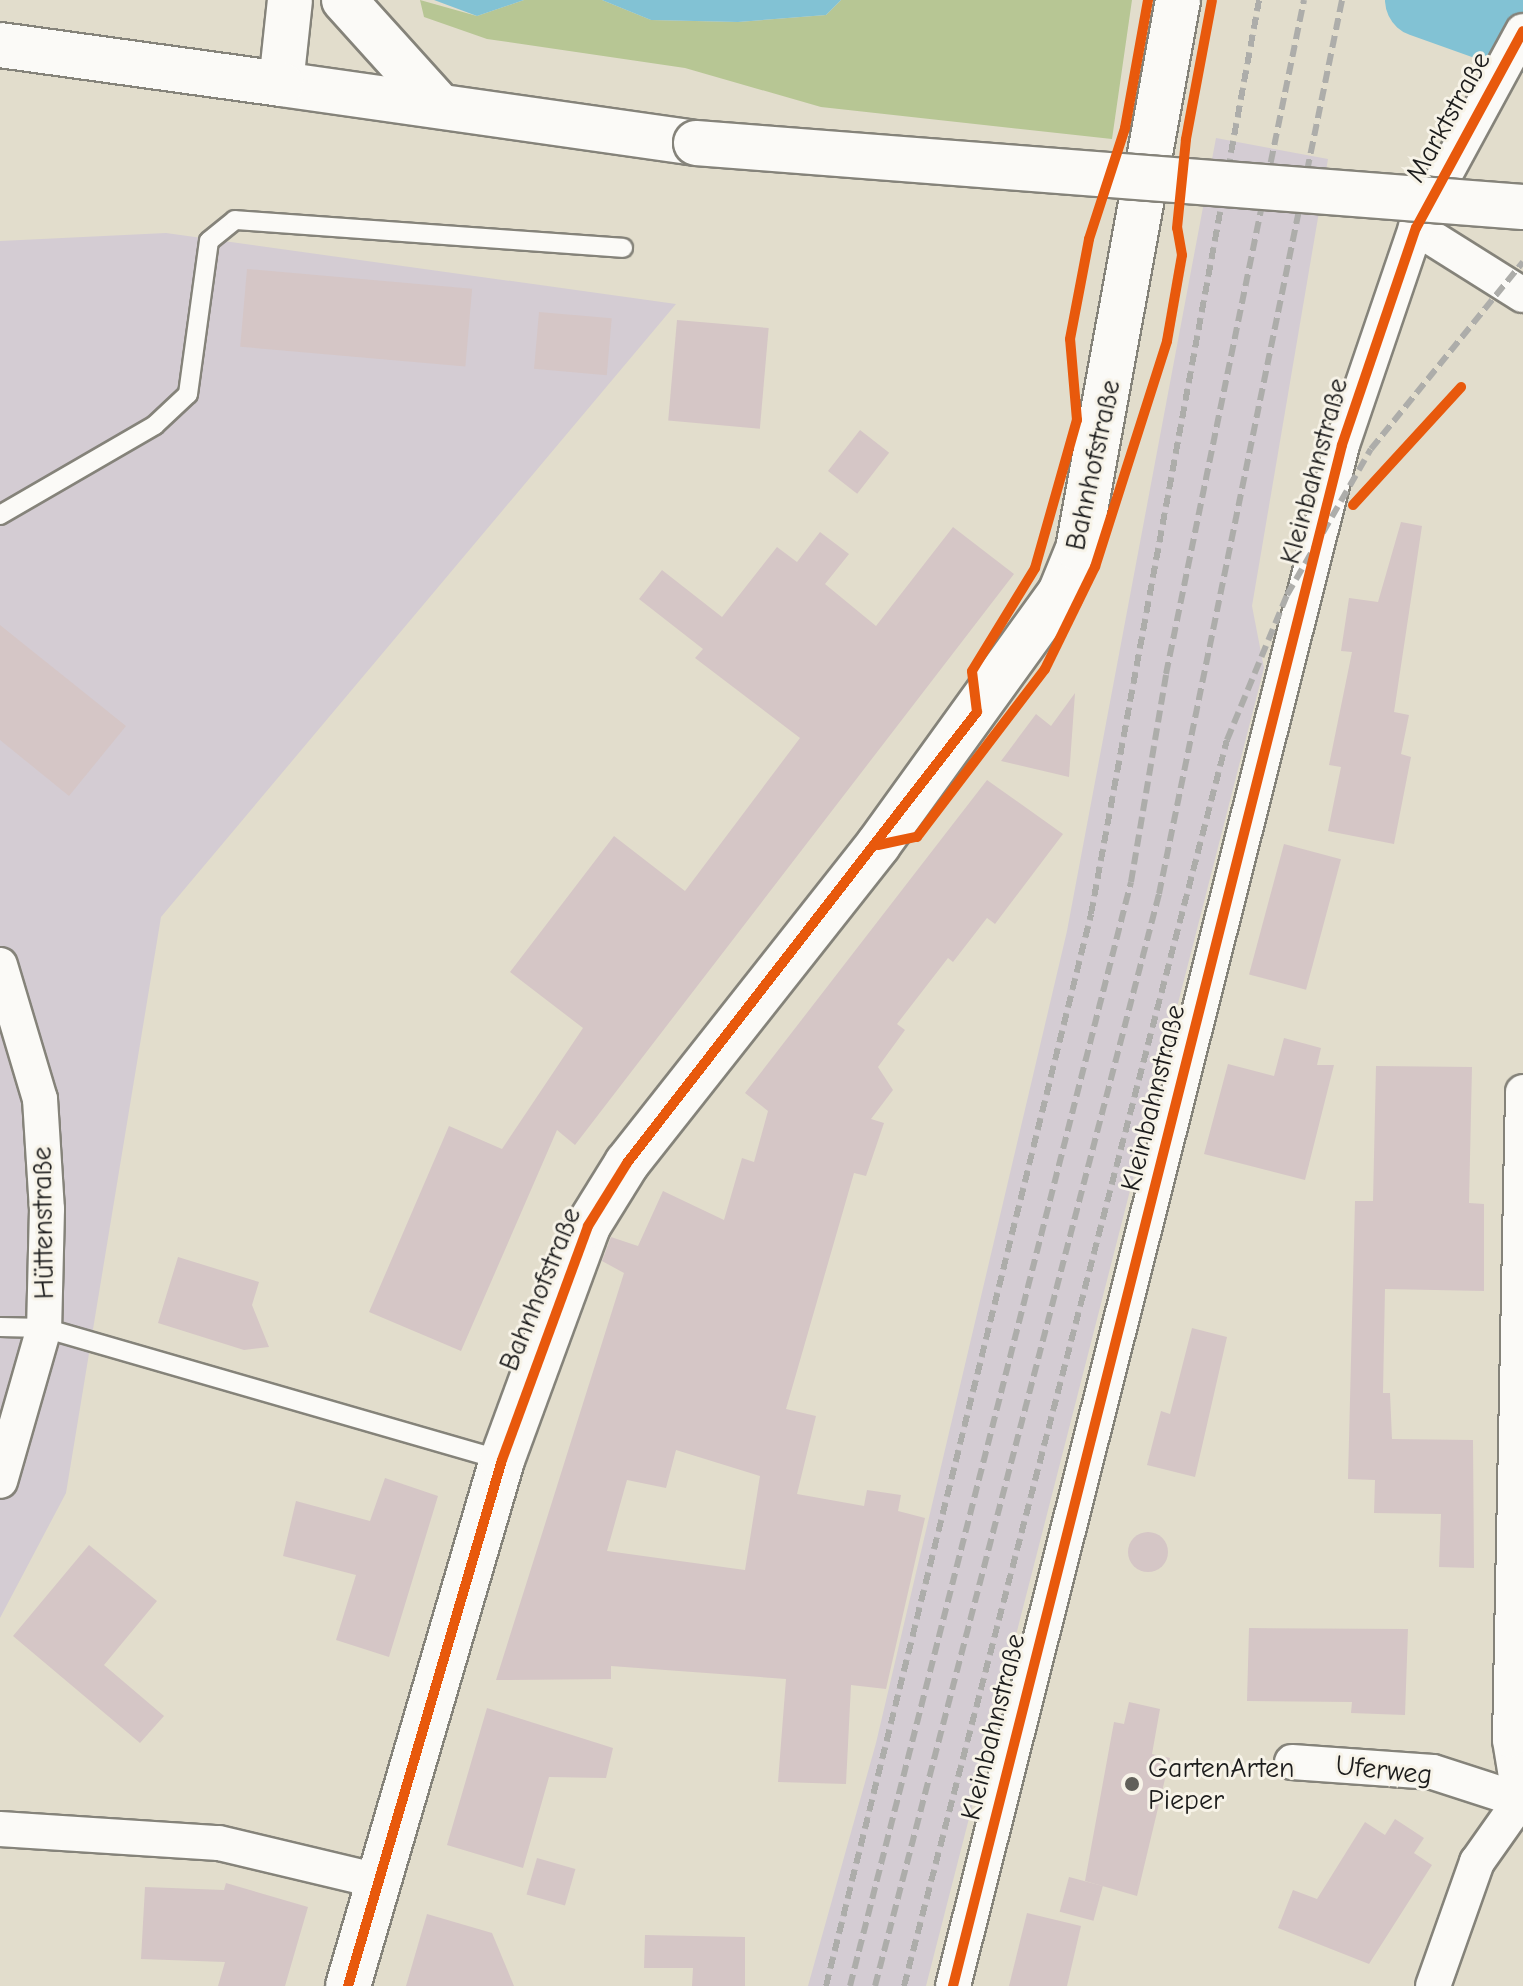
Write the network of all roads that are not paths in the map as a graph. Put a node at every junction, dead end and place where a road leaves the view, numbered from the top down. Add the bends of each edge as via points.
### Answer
1 (290, 0) edge
2 (344, 0) edge
3 (1178, 0) edge
4 (1523, 31) edge
5 (0, 45) edge
6 (281, 84) junction
7 (437, 103) junction
8 (1523, 207) edge
9 (1416, 228) junction
10 (623, 248) dead end
11 (1523, 295) edge
12 (0, 515) edge
13 (0, 965) edge
14 (1523, 1092) edge
15 (0, 1327) edge
16 (44, 1328) junction
17 (502, 1460) junction
18 (0, 1481) edge
19 (1292, 1762) dead end
20 (1522, 1801) edge
21 (0, 1829) edge
22 (378, 1881) junction
23 (348, 1986) edge
24 (953, 1986) edge
25 (1433, 1986) edge

1 - 6 main road
2 - 7 main road
3 - 17 main road, Bahnhofstraße via 1078,549 1060,593 878,845 627,1163 588,1226
4 - 9 street, Marktstraße
5 - 6 main road
6 - 7 main road
7 - 8 main road, bridge via 850,159
9 - 11 street
9 - 24 street, Kleinbahnstraße via 1342,445
10 - 12 lane via 235,220 209,241 188,394 155,425
13 - 16 street, Hüttenstraße via 40,1099
14 - 20 street via 1510,1740
15 - 16 lane
16 - 17 lane
16 - 18 street, Hüttenstraße
17 - 22 main road, Bahnhofstraße
19 - 20 street, Uferweg via 1433,1772
20 - 25 street via 1477,1862
21 - 22 street via 219,1843
22 - 23 main road, Bahnhofstraße

